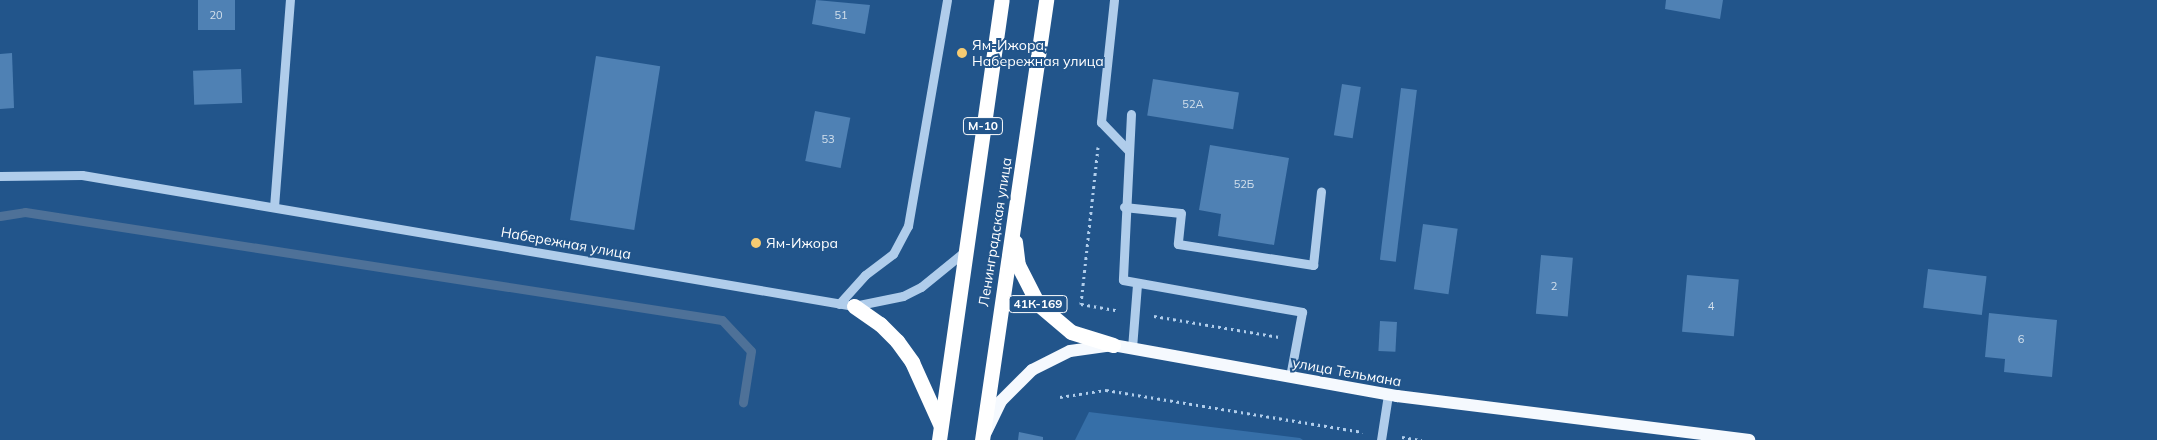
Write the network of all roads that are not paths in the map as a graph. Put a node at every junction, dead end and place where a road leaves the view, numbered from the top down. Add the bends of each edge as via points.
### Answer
1 (290, 0) edge
2 (947, 0) edge
3 (1002, 0) edge
4 (1046, 0) edge
5 (1114, 0) edge
6 (1131, 114) dead end
7 (1128, 150) junction
8 (0, 176) edge
9 (1321, 190) dead end
10 (274, 207) junction
11 (1124, 207) junction
12 (1013, 223) junction
13 (964, 252) junction
14 (1137, 284) junction
15 (839, 304) junction
16 (854, 306) junction
17 (1113, 345) junction
18 (1132, 348) junction
19 (1290, 377) junction
20 (1388, 395) junction
21 (940, 433) edge
22 (1381, 437) edge
23 (982, 440) edge
24 (1749, 440) edge

1 - 10 street
2 - 15 street via 908,226 892,254 866,275
3 - 13 highway, Ленинградская улица / М-10
4 - 12 highway, Ленинградская улица
5 - 7 street via 1101,122
6 - 7 street
7 - 11 street
8 - 10 street, Набережная улица via 82,175
9 - 11 street via 1313,265 1178,244 1181,213
10 - 15 street, Набережная улица
11 - 14 street via 1123,280
12 - 17 highway, 41К-169 via 1018,266 1038,304 1071,332
12 - 23 highway, Ленинградская улица
13 - 16 street, Набережная улица via 921,287 903,296
13 - 21 highway, Ленинградская улица / М-10
14 - 18 street
14 - 19 street via 1302,312
15 - 16 street, Набережная улица
16 - 21 highway via 880,324 912,362
17 - 18 main road, улица Тельмана / 41К-169
17 - 23 main road, улица Тельмана / 41К-169 via 1070,351 1032,370 1001,401
18 - 19 main road, улица Тельмана / 41К-169
19 - 20 main road, улица Тельмана / 41К-169
20 - 22 street
20 - 24 main road, улица Тельмана / 41К-169

